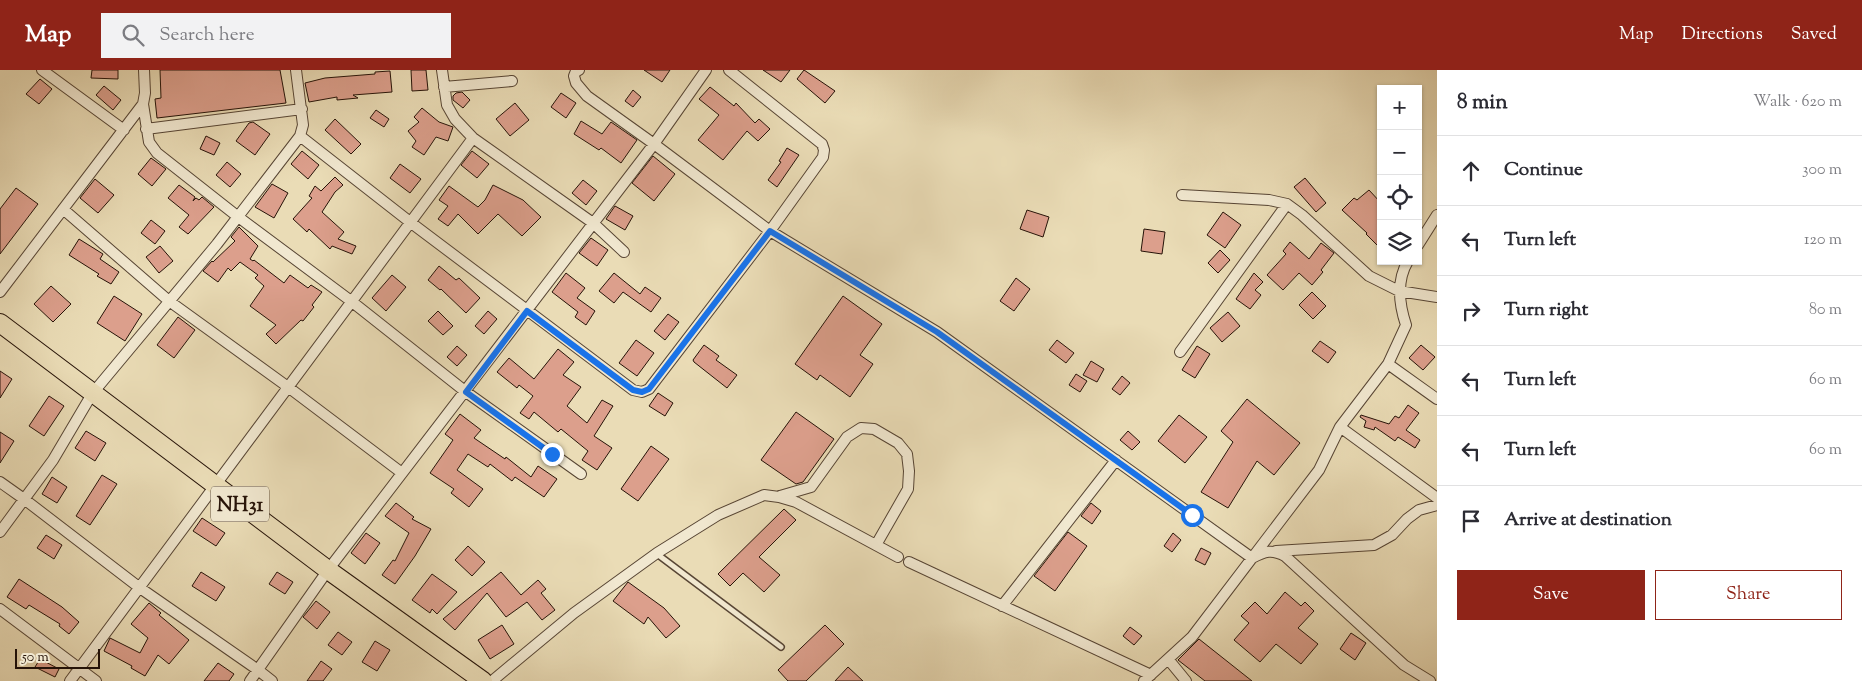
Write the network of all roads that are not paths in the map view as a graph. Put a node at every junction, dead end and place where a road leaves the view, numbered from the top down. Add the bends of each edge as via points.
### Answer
1 (42, 70) edge
2 (144, 70) edge
3 (296, 70) edge
4 (442, 70) edge
5 (579, 70) edge
6 (706, 70) edge
7 (729, 70) edge
8 (512, 81) dead end
9 (444, 87) junction
10 (143, 104) junction
11 (302, 109) junction
12 (146, 129) junction
13 (124, 130) junction
14 (300, 136) junction
15 (472, 138) junction
16 (654, 144) junction
17 (1182, 195) dead end
18 (1287, 204) junction
19 (63, 210) junction
20 (237, 216) junction
21 (1437, 216) edge
22 (410, 222) junction
23 (593, 223) junction
24 (770, 231) junction
25 (1422, 239) edge
26 (624, 252) dead end
27 (1407, 265) edge
28 (1399, 291) junction
29 (0, 292) edge
30 (1437, 297) edge
31 (169, 301) junction
32 (351, 301) junction
33 (527, 311) junction
34 (0, 323) edge
35 (1180, 352) dead end
36 (1388, 364) junction
37 (288, 387) junction
38 (466, 392) junction
39 (92, 394) junction
40 (1437, 399) edge
41 (1340, 428) junction
42 (1116, 460) junction
43 (402, 473) junction
44 (581, 474) dead end
45 (0, 482) edge
46 (216, 486) junction
47 (780, 496) junction
48 (1437, 498) edge
49 (24, 499) junction
50 (1437, 505) edge
51 (0, 532) edge
52 (876, 545) junction
53 (1275, 551) junction
54 (656, 553) junction
55 (898, 557) dead end
56 (1252, 558) junction
57 (909, 562) dead end
58 (328, 570) junction
59 (140, 588) junction
60 (1002, 606) junction
61 (0, 609) edge
62 (781, 647) dead end
63 (1168, 658) junction
64 (80, 668) junction
65 (258, 670) junction
66 (1147, 678) edge
67 (70, 681) edge
68 (96, 681) edge
69 (250, 681) edge
70 (272, 681) edge
71 (482, 681) edge
72 (492, 681) edge
73 (1186, 681) edge
74 (1430, 681) edge

1 - 13 street
2 - 10 street
3 - 11 street
4 - 9 street
5 - 16 street via 574,76 586,96
6 - 16 street
7 - 24 street via 822,144 824,150 823,157
8 - 9 street
9 - 15 street via 446,105
10 - 12 street
10 - 13 street
11 - 12 street
11 - 14 street
12 - 20 street via 149,142 157,152
13 - 19 street
14 - 20 street
14 - 22 street
15 - 22 street
15 - 23 street
16 - 23 street
16 - 24 street
17 - 18 street
18 - 28 street via 1369,276
18 - 35 street
19 - 29 street
19 - 31 street
20 - 31 street
20 - 32 street
21 - 25 street
22 - 32 street
22 - 33 street
23 - 26 street
23 - 33 street
24 - 33 street via 649,389 642,392 633,390
24 - 42 street via 937,332
27 - 28 street
28 - 30 street
28 - 36 street via 1406,325
31 - 37 street
31 - 39 street
32 - 37 street
32 - 38 street
33 - 38 street
34 - 39 highway, NH31
36 - 40 street
36 - 41 street
37 - 43 street
37 - 46 street
38 - 43 street
38 - 44 street
39 - 46 highway, NH31
39 - 49 street via 53,460
41 - 48 street
41 - 56 street via 1319,470
42 - 56 street
42 - 60 street
43 - 58 street
45 - 49 street
46 - 58 highway, NH31
46 - 59 street
47 - 52 street
47 - 52 street via 811,488 847,437 862,428 874,429 898,443 907,454 909,471 908,489
47 - 54 street via 764,495 718,515
49 - 51 street
49 - 59 street
50 - 53 street via 1419,510 1392,535 1374,545
52 - 55 street
53 - 56 street via 1263,551
53 - 74 street via 1285,556 1404,665
54 - 62 lane
54 - 72 street via 574,613
56 - 63 street via 1192,637
57 - 60 street
58 - 65 street
58 - 71 highway, NH31
59 - 64 street
59 - 65 street
60 - 66 street
61 - 64 street
63 - 66 street
63 - 73 street
64 - 67 street
64 - 68 street
65 - 69 street
65 - 70 street

